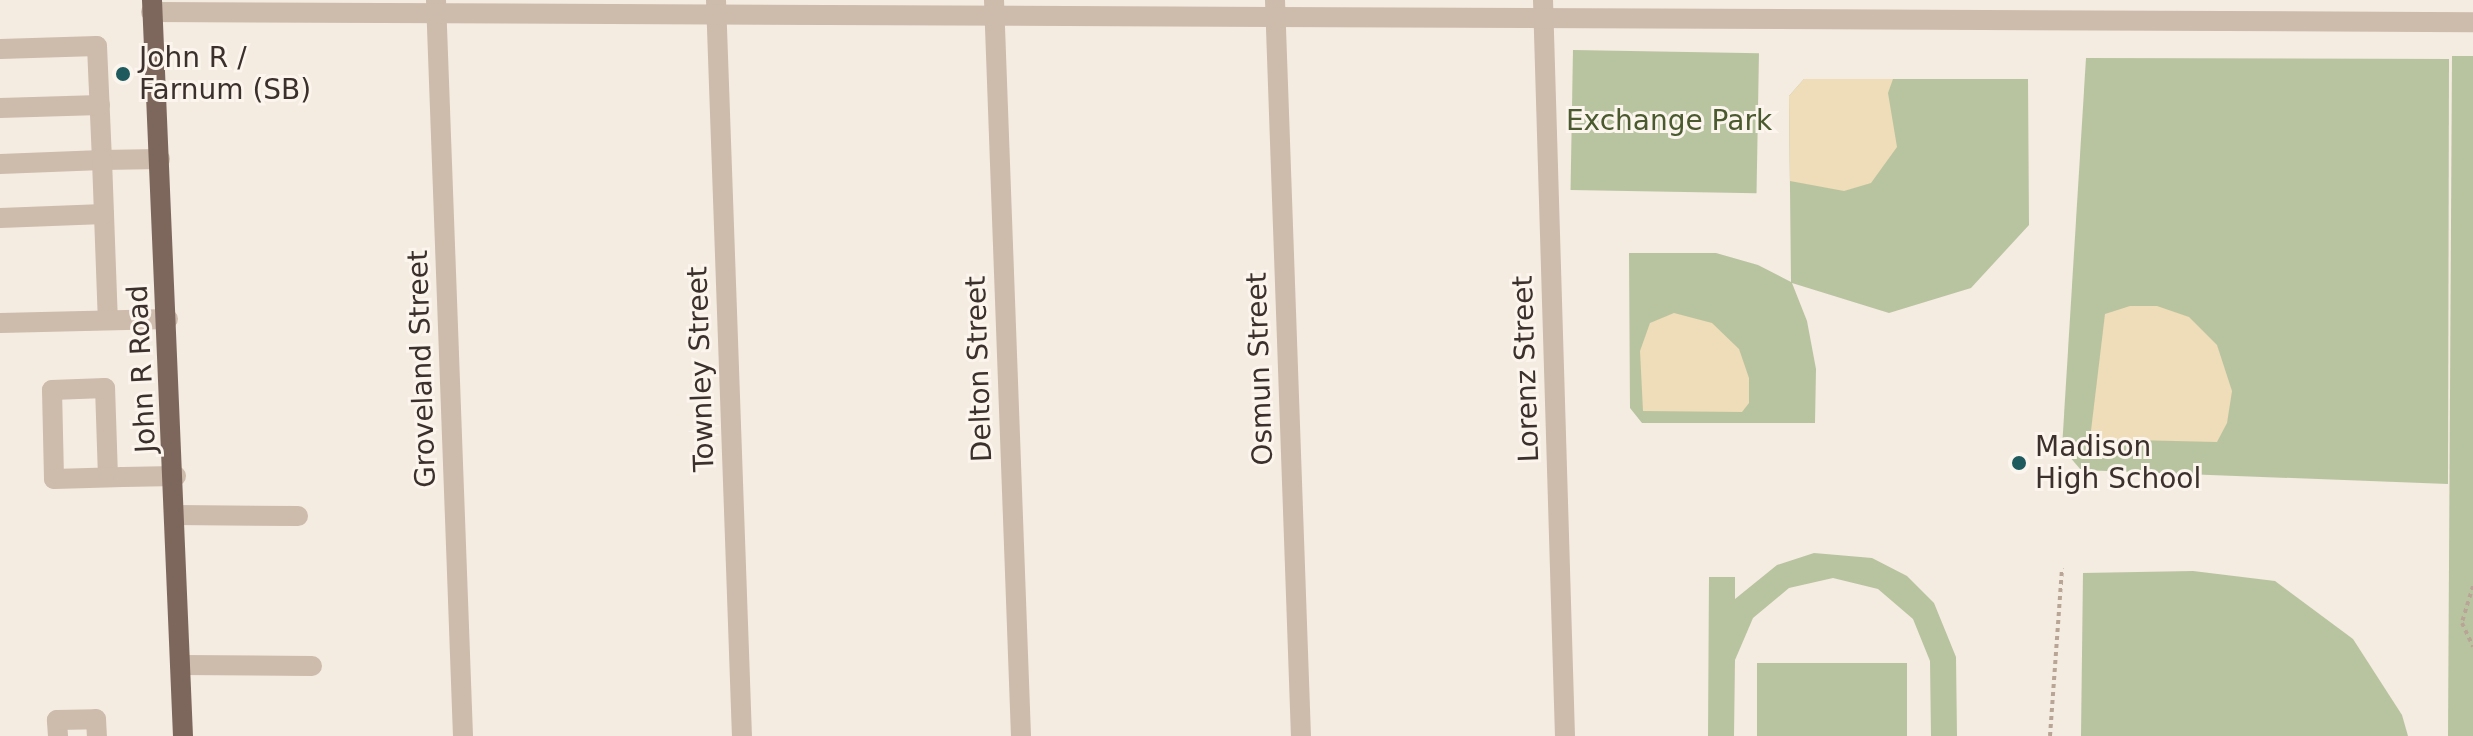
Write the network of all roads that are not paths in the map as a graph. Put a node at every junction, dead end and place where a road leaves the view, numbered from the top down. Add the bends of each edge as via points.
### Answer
1 (152, 6) edge
2 (273, 6) edge
3 (436, 7) edge
4 (716, 7) edge
5 (995, 8) edge
6 (1543, 9) edge
7 (1276, 10) edge
8 (2115, 10) edge
9 (2473, 22) edge
10 (0, 49) edge
11 (100, 105) junction
12 (0, 108) edge
13 (160, 159) junction
14 (102, 160) junction
15 (0, 164) edge
16 (104, 214) junction
17 (0, 218) edge
18 (168, 319) junction
19 (108, 320) junction
20 (0, 323) edge
21 (176, 476) junction
22 (108, 477) junction
23 (174, 515) junction
24 (298, 516) dead end
25 (180, 665) junction
26 (312, 666) dead end
27 (58, 736) edge
28 (97, 736) edge
29 (183, 736) edge
30 (463, 736) edge
31 (742, 736) edge
32 (1021, 736) edge
33 (1301, 736) edge
34 (1565, 736) edge

1 - 2 street
1 - 13 main road, John R Road
2 - 3 street
3 - 4 street
3 - 30 street, Groveland Street
4 - 5 street
4 - 31 street, Townley Street
5 - 7 street
5 - 32 street, Delton Street
6 - 7 street
6 - 8 street
6 - 34 street, Lorenz Street
7 - 33 street, Osmun Street
8 - 9 street
10 - 11 street via 97,46
11 - 12 street
11 - 14 street
13 - 14 street
13 - 18 main road, John R Road
14 - 15 street
14 - 16 street
16 - 17 street
16 - 19 street
18 - 19 street
18 - 21 main road, John R Road
19 - 20 street
21 - 22 street
21 - 23 main road, John R Road
22 - 22 street via 54,479 52,390 105,388
23 - 24 street
23 - 25 main road, John R Road
25 - 26 street
25 - 29 main road, John R Road
27 - 28 street via 57,720 96,719

